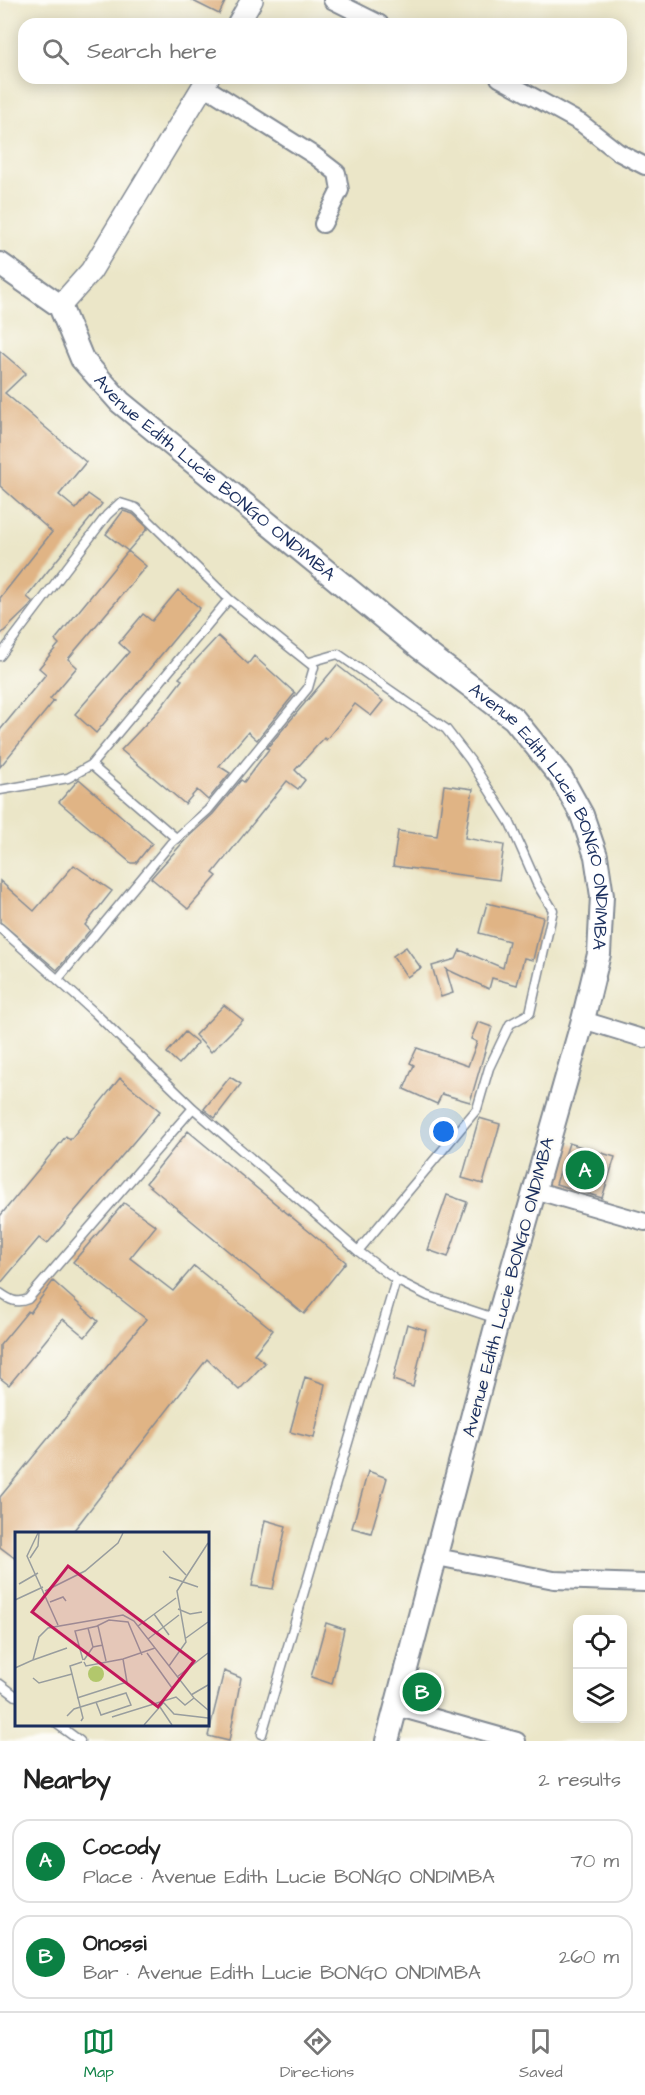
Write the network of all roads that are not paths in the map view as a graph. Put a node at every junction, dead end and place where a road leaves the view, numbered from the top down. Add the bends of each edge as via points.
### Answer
1 (252, 0) edge
2 (332, 0) edge
3 (242, 18) edge
4 (368, 18) edge
5 (205, 84) edge
6 (209, 84) edge
7 (510, 84) edge
8 (645, 166) edge
9 (324, 224) dead end
10 (0, 264) edge
11 (60, 306) junction
12 (229, 599) junction
13 (0, 656) edge
14 (310, 662) junction
15 (91, 765) junction
16 (0, 790) edge
17 (177, 839) junction
18 (0, 928) edge
19 (58, 979) junction
20 (583, 1020) junction
21 (645, 1039) edge
22 (193, 1108) junction
23 (534, 1190) junction
24 (645, 1222) edge
25 (358, 1251) junction
26 (396, 1280) junction
27 (0, 1293) edge
28 (498, 1319) junction
29 (437, 1557) junction
30 (645, 1582) edge
31 (0, 1684) edge
32 (15, 1695) edge
33 (396, 1707) junction
34 (58, 1726) edge
35 (262, 1734) dead end
36 (80, 1741) edge
37 (387, 1741) edge
38 (517, 1741) edge

1 - 3 street
2 - 4 street
5 - 11 street via 91,271
6 - 9 street via 337,173 340,190
7 - 8 street via 581,123 618,152
10 - 11 main road
11 - 20 main road, Avenue Edith Lucie BONGO ONDIMBA via 82,359 120,402 411,641 514,719 561,777 582,815 596,856 602,896 599,954
12 - 13 lane via 136,508 120,503
12 - 14 lane
12 - 15 lane
14 - 17 lane via 314,667 308,688 208,810
14 - 25 lane via 338,654 446,729 510,823 553,910 530,1013 510,1024 489,1068 477,1109
15 - 16 lane via 68,777
15 - 17 lane
17 - 19 lane
18 - 19 lane
19 - 22 lane
20 - 21 street
20 - 23 main road, Avenue Edith Lucie BONGO ONDIMBA
22 - 25 lane
22 - 27 lane via 28,1299 10,1301
23 - 24 street
23 - 28 main road, Avenue Edith Lucie BONGO ONDIMBA
25 - 26 lane
26 - 28 lane via 428,1296
26 - 35 lane
28 - 29 main road, Avenue Edith Lucie BONGO ONDIMBA
29 - 30 street via 554,1580
29 - 33 main road, Avenue Edith Lucie BONGO ONDIMBA
31 - 32 lane
33 - 37 main road, Avenue Edith Lucie BONGO ONDIMBA
33 - 38 street
34 - 36 lane

